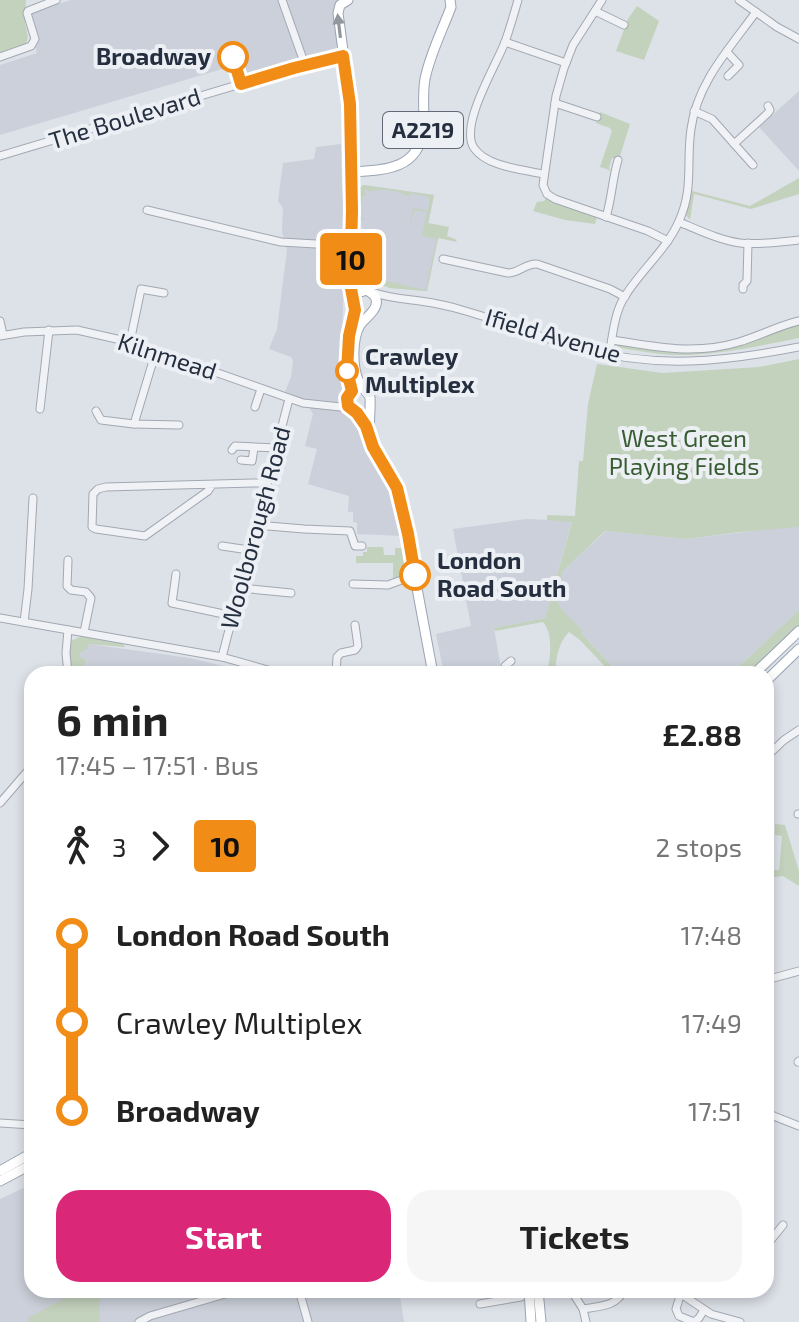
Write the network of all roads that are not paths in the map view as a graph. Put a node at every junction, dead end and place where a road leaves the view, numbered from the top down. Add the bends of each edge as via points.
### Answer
1 (56, 0) edge
2 (282, 0) edge
3 (348, 0) edge
4 (450, 0) edge
5 (518, 0) edge
6 (602, 0) edge
7 (739, 0) edge
8 (595, 11) junction
9 (756, 12) junction
10 (624, 25) dead end
11 (799, 39) edge
12 (505, 42) junction
13 (727, 52) junction
14 (343, 56) junction
15 (0, 57) edge
16 (566, 63) junction
17 (305, 65) junction
18 (728, 76) dead end
19 (555, 103) junction
20 (768, 106) dead end
21 (694, 111) junction
22 (597, 117) dead end
23 (734, 144) junction
24 (0, 156) edge
25 (618, 160) dead end
26 (753, 165) dead end
27 (351, 172) junction
28 (543, 174) junction
29 (147, 210) dead end
30 (606, 217) junction
31 (679, 222) junction
32 (799, 240) edge
33 (668, 241) junction
34 (748, 243) junction
35 (351, 246) junction
36 (443, 259) dead end
37 (350, 266) junction
38 (743, 289) dead end
39 (369, 291) junction
40 (164, 293) dead end
41 (625, 297) junction
42 (353, 298) junction
43 (402, 299) junction
44 (355, 310) junction
45 (372, 312) junction
46 (0, 321) edge
47 (799, 321) edge
48 (49, 330) junction
49 (2, 336) edge
50 (612, 340) junction
51 (130, 342) junction
52 (799, 347) edge
53 (156, 351) junction
54 (609, 355) junction
55 (261, 389) junction
56 (364, 390) junction
57 (289, 399) junction
58 (351, 403) junction
59 (371, 404) junction
60 (255, 407) dead end
61 (40, 409) dead end
62 (96, 411) dead end
63 (134, 424) junction
64 (179, 425) dead end
65 (370, 433) junction
66 (254, 448) junction
67 (277, 448) junction
68 (232, 450) dead end
69 (241, 460) dead end
70 (267, 483) junction
71 (212, 485) junction
72 (33, 498) dead end
73 (256, 525) junction
74 (222, 546) dead end
75 (362, 546) dead end
76 (249, 550) junction
77 (68, 560) dead end
78 (176, 574) dead end
79 (415, 575) junction
80 (353, 584) dead end
81 (240, 588) junction
82 (291, 593) dead end
83 (233, 616) junction
84 (0, 618) edge
85 (24, 622) junction
86 (355, 625) dead end
87 (68, 630) junction
88 (799, 631) edge
89 (84, 632) junction
90 (799, 649) edge
91 (222, 657) junction
92 (511, 661) dead end
93 (67, 666) edge
94 (246, 666) edge
95 (336, 666) edge
96 (432, 666) edge
97 (505, 666) edge
98 (762, 666) edge
99 (774, 673) edge
100 (799, 730) edge
101 (774, 749) edge
102 (24, 775) edge
103 (0, 803) edge
104 (799, 971) edge
105 (774, 978) edge
106 (774, 1116) edge
107 (0, 1123) edge
108 (24, 1124) edge
109 (799, 1126) edge
110 (24, 1158) edge
111 (24, 1168) edge
112 (0, 1171) edge
113 (0, 1181) edge
114 (779, 1228) dead end
115 (774, 1235) edge
116 (212, 1298) edge
117 (301, 1298) edge
118 (502, 1298) edge
119 (527, 1298) edge
120 (539, 1298) edge
121 (576, 1298) edge
122 (620, 1298) edge
123 (480, 1304) dead end
124 (583, 1309) junction
125 (704, 1310) dead end
126 (139, 1322) edge
127 (308, 1322) edge
128 (531, 1322) edge
129 (541, 1322) edge
130 (586, 1322) edge
131 (740, 1322) edge

1 - 15 street via 28,11 35,39 31,46
2 - 17 street
14 -> 3 main road, A2219 via 338,13
4 - 27 main road, A2219 via 426,74 421,141 401,165
5 - 12 street
6 - 8 street
7 - 9 street
8 - 10 street
8 - 16 street
9 - 11 street
9 - 13 street
12 - 16 street
12 - 28 street via 475,109 472,144 492,161
13 - 18 street via 739,65
13 - 21 street
14 - 17 street, The Boulevard
14 - 27 main road, A2219
16 - 19 street
17 - 24 street, The Boulevard
19 - 22 street
19 - 28 street
20 - 23 street via 769,112
21 - 23 street via 712,119
21 - 31 street via 689,189
23 - 26 street
25 - 30 street
27 - 35 main road, A2219
28 - 30 street via 550,197
29 - 35 street via 281,242
30 - 33 street
31 - 33 street
31 - 34 street
32 - 34 street
33 - 41 street
34 - 38 street
35 - 37 main road, A2219
36 - 41 street via 508,273 537,264
37 - 39 main road, A2219
37 - 42 main road, A2219
39 - 42 main road
39 - 43 street, Ifield Avenue
39 - 45 main road, A2219 via 377,301
40 - 51 street via 141,289
41 - 50 street
42 - 44 main road, A2219
43 - 45 street
43 - 54 street, Ifield Avenue via 459,309
44 - 45 main road
44 - 58 main road, A2219 via 347,371
45 - 56 main road, A2219 via 358,331 355,349
46 - 49 street
47 - 50 street via 702,349
48 - 49 street, Kilnmead
48 - 51 street, Kilnmead via 77,330
48 - 61 street
50 - 54 street
51 - 53 street, Kilnmead
52 - 54 street, Ifield Avenue via 692,362
53 - 55 street, Kilnmead
53 - 63 street
55 - 57 street, Kilnmead
55 - 60 street
56 - 58 main road via 357,389
56 - 59 main road, A2219
57 - 58 street, Kilnmead via 315,405
57 - 67 street, Woolborough Road
58 - 59 main road via 367,410
58 - 65 main road, A2219
59 - 65 main road, A2219
62 - 63 street via 101,420
63 - 64 street
65 - 79 main road, A2219 via 397,488
66 - 67 street
66 - 68 street
66 - 69 street via 252,461
67 - 70 street, Woolborough Road
70 - 71 street
70 - 73 street, Woolborough Road
71 - 71 street via 145,536 92,527 93,494 98,489
72 - 85 street
73 - 75 street via 350,531 355,546
73 - 76 street, Woolborough Road
74 - 76 street
76 - 81 street, Woolborough Road
77 - 89 street via 67,586 91,598
78 - 83 street via 172,603
79 - 80 street via 388,585
79 - 96 main road, A2219
81 - 82 street
81 - 83 street, Woolborough Road
83 - 91 street, Woolborough Road
84 - 85 street
85 - 87 street
86 - 95 street via 358,646 341,653
87 - 89 street
87 - 93 street
88 - 98 main road
89 - 91 street
90 - 99 main road
91 - 94 street
92 - 97 street
100 - 101 street
102 - 103 street
104 - 105 street
106 - 109 street
107 - 108 street
110 - 112 main road
111 - 113 main road
114 - 115 street
116 - 126 street
117 - 127 street
118 - 123 street
119 - 128 main road
120 - 129 main road
121 - 124 street
122 - 124 street
124 - 130 street
125 - 131 street

